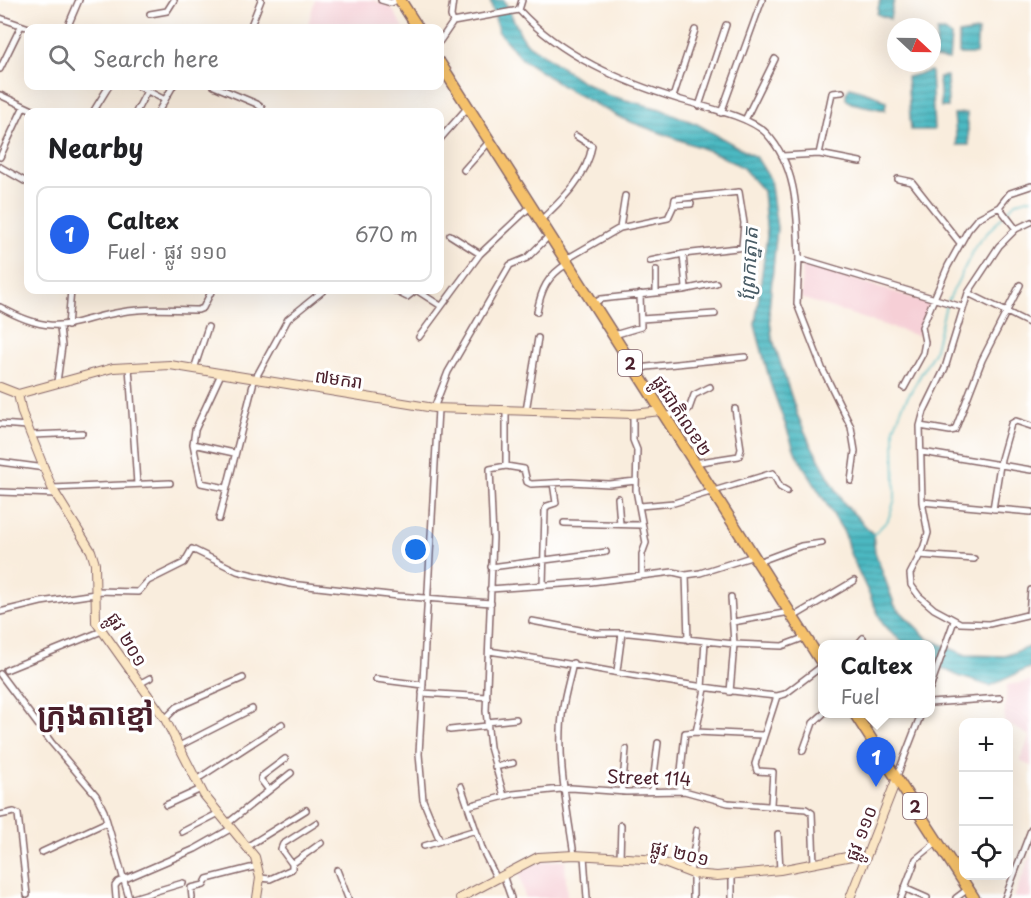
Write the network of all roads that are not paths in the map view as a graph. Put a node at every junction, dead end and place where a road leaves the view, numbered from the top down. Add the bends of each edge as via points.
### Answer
1 (79, 0) edge
2 (174, 0) edge
3 (261, 0) edge
4 (381, 0) edge
5 (398, 0) edge
6 (453, 0) edge
7 (522, 0) edge
8 (762, 0) edge
9 (516, 11) junction
10 (150, 14) dead end
11 (0, 18) edge
12 (453, 22) junction
13 (69, 24) edge
14 (252, 24) edge
15 (415, 24) edge
16 (726, 25) dead end
17 (21, 26) junction
18 (24, 27) edge
19 (695, 30) dead end
20 (444, 35) edge
21 (775, 59) dead end
22 (0, 69) edge
23 (444, 69) edge
24 (107, 90) edge
25 (171, 90) edge
26 (225, 90) edge
27 (147, 91) joint
28 (842, 92) dead end
29 (0, 95) edge
30 (673, 98) junction
31 (165, 100) junction
32 (24, 106) junction
33 (699, 106) junction
34 (468, 107) junction
35 (28, 108) edge
36 (95, 108) edge
37 (138, 108) edge
38 (160, 108) edge
39 (262, 108) edge
40 (721, 113) junction
41 (745, 120) junction
42 (444, 134) edge
43 (576, 136) dead end
44 (489, 142) junction
45 (819, 154) junction
46 (782, 156) junction
47 (0, 157) edge
48 (860, 162) dead end
49 (0, 167) edge
50 (464, 170) dead end
51 (24, 178) edge
52 (898, 179) dead end
53 (1031, 186) edge
54 (625, 196) dead end
55 (691, 204) dead end
56 (674, 205) junction
57 (531, 206) junction
58 (999, 207) junction
59 (540, 222) junction
60 (1031, 222) edge
61 (620, 228) junction
62 (1016, 229) junction
63 (450, 235) dead end
64 (549, 236) junction
65 (960, 243) junction
66 (480, 254) junction
67 (683, 254) junction
68 (799, 258) junction
69 (650, 261) dead end
70 (566, 262) junction
71 (656, 270) dead end
72 (716, 283) dead end
73 (1020, 285) dead end
74 (683, 290) junction
75 (656, 293) junction
76 (968, 293) junction
77 (71, 294) edge
78 (210, 294) edge
79 (319, 294) edge
80 (422, 294) edge
81 (640, 294) junction
82 (934, 298) junction
83 (593, 304) junction
84 (441, 306) junction
85 (0, 307) edge
86 (962, 307) junction
87 (1006, 311) junction
88 (537, 312) dead end
89 (715, 314) dead end
90 (640, 319) junction
91 (1031, 324) edge
92 (68, 326) junction
93 (60, 327) junction
94 (208, 327) dead end
95 (612, 335) junction
96 (419, 337) dead end
97 (538, 339) dead end
98 (745, 357) dead end
99 (129, 367) junction
100 (194, 369) junction
101 (635, 371) junction
102 (220, 374) junction
103 (254, 381) junction
104 (57, 382) junction
105 (0, 387) edge
106 (710, 387) dead end
107 (904, 388) dead end
108 (18, 394) junction
109 (436, 408) junction
110 (735, 409) dead end
111 (506, 411) junction
112 (525, 411) junction
113 (633, 414) junction
114 (662, 414) junction
115 (0, 424) edge
116 (28, 426) junction
117 (920, 426) junction
118 (1031, 426) edge
119 (82, 433) dead end
120 (32, 435) junction
121 (193, 444) junction
122 (922, 452) junction
123 (234, 453) junction
124 (0, 462) edge
125 (694, 463) junction
126 (1002, 464) junction
127 (506, 466) junction
128 (45, 468) junction
129 (1031, 470) edge
130 (851, 480) dead end
131 (636, 481) junction
132 (170, 483) dead end
133 (554, 483) junction
134 (137, 484) junction
135 (226, 488) junction
136 (54, 491) junction
137 (787, 491) dead end
138 (0, 492) edge
139 (713, 493) junction
140 (618, 498) dead end
141 (922, 502) junction
142 (640, 507) junction
143 (993, 509) junction
144 (1031, 512) edge
145 (219, 519) dead end
146 (564, 523) dead end
147 (621, 524) junction
148 (640, 525) junction
149 (822, 543) dead end
150 (606, 552) dead end
151 (919, 555) junction
152 (756, 559) junction
153 (974, 559) dead end
154 (543, 560) junction
155 (491, 567) junction
156 (642, 575) junction
157 (686, 575) junction
158 (854, 581) dead end
159 (543, 585) junction
160 (490, 589) junction
161 (1031, 590) edge
162 (95, 592) junction
163 (731, 597) dead end
164 (429, 599) junction
165 (491, 603) junction
166 (0, 612) edge
167 (1030, 614) edge
168 (791, 615) junction
169 (532, 621) dead end
170 (954, 621) junction
171 (733, 622) junction
172 (102, 631) junction
173 (622, 633) junction
174 (806, 637) junction
175 (688, 640) junction
176 (705, 642) junction
177 (734, 644) junction
178 (489, 651) junction
179 (818, 657) edge
180 (573, 663) junction
181 (818, 667) edge
182 (6, 670) dead end
183 (617, 671) junction
184 (0, 674) edge
185 (935, 675) edge
186 (150, 678) dead end
187 (243, 678) dead end
188 (376, 679) dead end
189 (139, 684) junction
190 (423, 685) junction
191 (703, 689) junction
192 (730, 692) junction
193 (423, 693) junction
194 (777, 696) junction
195 (487, 697) junction
196 (1000, 698) dead end
197 (935, 703) edge
198 (252, 709) dead end
199 (819, 718) edge
200 (858, 718) edge
201 (920, 718) edge
202 (165, 719) junction
203 (516, 719) dead end
204 (282, 724) dead end
205 (487, 724) junction
206 (450, 730) dead end
207 (696, 732) junction
208 (762, 735) junction
209 (658, 743) dead end
210 (179, 746) junction
211 (626, 749) dead end
212 (803, 751) dead end
213 (285, 759) dead end
214 (513, 763) dead end
215 (495, 767) junction
216 (291, 773) dead end
217 (897, 778) junction
218 (196, 780) junction
219 (461, 786) dead end
220 (201, 789) junction
221 (268, 789) junction
222 (565, 789) junction
223 (679, 790) junction
224 (652, 791) junction
225 (622, 792) junction
226 (504, 796) junction
227 (771, 804) junction
228 (166, 805) dead end
229 (468, 806) junction
230 (306, 810) dead end
231 (219, 813) junction
232 (0, 815) edge
233 (108, 822) junction
234 (316, 823) dead end
235 (621, 825) dead end
236 (230, 826) junction
237 (476, 830) junction
238 (697, 830) dead end
239 (1031, 830) edge
240 (182, 832) dead end
241 (778, 834) dead end
242 (440, 841) junction
243 (938, 841) junction
244 (321, 843) dead end
245 (248, 846) junction
246 (424, 846) dead end
247 (42, 852) dead end
248 (574, 855) junction
249 (584, 856) junction
250 (620, 858) junction
251 (866, 858) junction
252 (292, 864) junction
253 (814, 864) junction
254 (258, 866) junction
255 (338, 870) dead end
256 (780, 870) junction
257 (692, 873) junction
258 (732, 874) junction
259 (500, 877) junction
260 (260, 878) junction
261 (122, 879) junction
262 (183, 883) dead end
263 (904, 888) junction
264 (971, 894) edge
265 (27, 895) dead end
266 (116, 898) edge
267 (131, 898) edge
268 (192, 898) edge
269 (257, 898) edge
270 (348, 898) edge
271 (460, 898) edge
272 (511, 898) edge
273 (586, 898) edge
274 (693, 898) edge
275 (732, 898) edge
276 (850, 898) edge
277 (901, 898) edge
278 (927, 898) edge
279 (956, 898) edge
280 (1005, 898) edge

1 - 13 street
2 - 10 street via 167,10
3 - 14 street
4 - 5 street
5 - 15 highway
6 - 12 street
7 - 9 street
8 - 40 street
9 - 12 street
9 - 30 street via 553,43 577,57
11 - 17 street
12 - 20 street
16 - 33 street
17 - 18 street
17 - 22 street
19 - 30 street
21 - 41 street
23 - 34 highway, ផ្លូវជាតិលេខ២ / 2
24 - 36 street
25 - 31 street
26 - 39 street
27 - 31 street
27 - 37 street
28 - 45 street via 832,93
29 - 32 street
30 - 33 street
31 - 38 street
32 - 35 street
32 - 47 street
33 - 40 street
34 - 42 street
34 - 44 highway, ផ្លូវជាតិលេខ២ / 2
40 - 41 street
41 - 46 street via 765,133
43 - 59 street via 591,146 585,167 564,198
44 - 50 street
44 - 57 highway, ផ្លូវជាតិលេខ២ / 2
45 - 46 street
45 - 48 street
46 - 68 street via 795,191
49 - 51 street
52 - 65 street via 912,182
53 - 58 street via 1010,193
54 - 61 street
55 - 56 street
56 - 61 street via 668,218
56 - 67 street via 675,199 739,192 744,247
57 - 59 highway, ផ្លូវជាតិលេខ២ / 2
57 - 66 street
58 - 62 street
58 - 65 street via 978,218
59 - 64 highway, ផ្លូវជាតិលេខ២ / 2
60 - 62 street
61 - 70 street
62 - 76 street via 999,246
63 - 66 street
64 - 70 highway, ផ្លូវជាតិលេខ២ / 2
64 - 109 street via 527,258 510,265 448,372
65 - 82 street
66 - 84 street
67 - 69 street
67 - 74 street
68 - 82 street
68 - 130 street via 797,304 850,428 855,451
70 - 83 highway, ផ្លូវជាតិលេខ២ / 2
70 - 88 street via 547,281
71 - 75 street
72 - 74 street
73 - 87 street
74 - 75 street
75 - 81 street
76 - 86 street
76 - 87 street
77 - 92 street
78 - 92 street via 198,310 136,310
79 - 103 street via 288,319
80 - 84 street
81 - 83 street via 601,299
81 - 90 street
82 - 86 street
82 - 107 street via 922,327 923,352
83 - 95 highway, ផ្លូវជាតិលេខ២ / 2
84 - 96 street
85 - 93 street via 39,324
86 - 117 street via 945,368
87 - 91 street
87 - 117 street via 974,378 955,430
89 - 90 street
90 - 95 street via 640,328
92 - 93 street
93 - 104 street via 62,346
94 - 100 street
95 - 101 highway, ផ្លូវជាតិលេខ២ / 2
97 - 112 street
98 - 101 street
99 - 100 street, ៧មករា via 170,365
99 - 104 street, ៧មករា
99 - 134 street
100 - 102 street, ៧មករា
101 - 114 highway, ផ្លូវជាតិលេខ២ / 2
102 - 103 street, ៧មករា
102 - 121 street via 195,430
103 - 109 street, ៧មករា
103 - 123 street
104 - 108 street, ៧មករា
105 - 108 street
106 - 114 street via 694,395 689,409
108 - 116 street, ផ្លូវ ២០១
109 - 111 street, ៧មករា
109 - 164 street
110 - 125 street via 739,456
111 - 112 street, ៧មករា
111 - 127 street
112 - 113 street, ៧មករា
113 - 114 street, ៧មករា
113 - 131 street
114 - 125 highway, ផ្លូវជាតិលេខ២ / 2
115 - 116 street
116 - 120 street, ផ្លូវ ២០១
117 - 122 street
118 - 126 street via 1012,422
119 - 120 street
120 - 128 street, ផ្លូវ ២០១
121 - 123 street
121 - 135 street via 201,483
122 - 126 street
122 - 141 street
123 - 135 street
124 - 128 street
125 - 139 highway, ផ្លូវជាតិលេខ២ / 2
126 - 129 street
126 - 143 street
127 - 133 street via 526,470 529,483
127 - 155 street via 490,469
128 - 136 street, ផ្លូវ ២០១
131 - 133 street
131 - 142 street
132 - 134 street
133 - 154 street via 556,503 546,507
134 - 136 street
135 - 145 street
136 - 138 street
136 - 162 street, ផ្លូវ ២០១ via 91,551
137 - 139 street via 780,487 773,473
139 - 142 street
139 - 152 highway, ផ្លូវជាតិលេខ២ / 2
140 - 147 street
141 - 143 street
141 - 151 street via 928,533
142 - 148 street
143 - 144 street
146 - 147 street
147 - 148 street
148 - 156 street via 646,543
149 - 152 street
150 - 154 street
151 - 153 street
151 - 170 street via 910,574 911,585 934,609
152 - 157 street
152 - 168 highway, ផ្លូវជាតិលេខ២ / 2
154 - 155 street
154 - 159 street
155 - 160 street
156 - 157 street
156 - 159 street
157 - 175 street
158 - 168 street
159 - 160 street
160 - 165 street
161 - 167 street
162 - 164 street via 138,592 148,581 183,563 192,549 253,576
162 - 166 street
162 - 172 street, ផ្លូវ ២០១ via 96,622
163 - 171 street
164 - 165 street
164 - 190 street
165 - 178 street
167 - 170 street via 976,625
168 - 171 street
168 - 174 highway, ផ្លូវជាតិលេខ២ / 2
169 - 173 street via 596,633
170 - 185 street
171 - 177 street
172 - 182 street
172 - 189 street, ផ្លូវ ២០១
173 - 175 street
173 - 183 street
174 - 177 street via 782,645
174 - 179 highway, ផ្លូវជាតិលេខ២ / 2
175 - 176 street
176 - 177 street
176 - 191 street
177 - 192 street
178 - 180 street
178 - 195 street
180 - 183 street
180 - 222 street via 563,708
181 - 194 street
183 - 191 street
184 - 233 street via 96,795
186 - 189 street
187 - 202 street via 177,707
188 - 190 street
189 - 202 street, ផ្លូវ ២០១
190 - 193 street
191 - 192 street
191 - 207 street
192 - 194 street
193 - 195 street
193 - 242 street via 421,788
194 - 208 street
195 - 205 street
196 - 197 street
198 - 210 street
199 - 212 street
200 - 217 highway, 2
201 - 217 street
202 - 210 street, ផ្លូវ ២០១
203 - 205 street
204 - 218 street
205 - 206 street
205 - 215 street
207 - 208 street
207 - 223 street via 685,734
208 - 227 street via 754,769 773,772
209 - 224 street
210 - 218 street, ផ្លូវ ២០១
211 - 225 street
213 - 221 street via 261,777
214 - 215 street
215 - 226 street
216 - 221 street
217 - 243 highway, 2
217 - 251 street, ផ្លូវ ១១០
218 - 220 street, ផ្លូវ ២០១
219 - 229 street
220 - 228 street
220 - 231 street, ផ្លូវ ២០១
221 - 236 street
222 - 225 street, Street 114
222 - 226 street, Street 114
222 - 248 street
223 - 224 street, Street 114
223 - 227 street, Street 114 via 728,803
224 - 225 street, Street 114
226 - 229 street, Street 114
227 - 253 street, Street 114 via 810,810
229 - 237 street
230 - 245 street
231 - 236 street, ផ្លូវ ២០១
231 - 240 street
232 - 265 street via 18,814
233 - 247 street
233 - 261 street
234 - 252 street via 283,844 281,849
235 - 250 street
236 - 245 street, ផ្លូវ ២០១
236 - 261 street via 195,849
237 - 242 street
237 - 259 street
238 - 257 street
239 - 280 street
241 - 256 street
242 - 246 street
243 - 263 street via 916,859
243 - 264 highway, 2
244 - 252 street
245 - 254 street, ផ្លូវ ២០១
248 - 249 street, ផ្លូវ ២០១
248 - 259 street, ផ្លូវ ២០១ via 538,857
249 - 250 street, ផ្លូវ ២០១
249 - 273 street
250 - 257 street, ផ្លូវ ២០១ via 659,861
251 - 253 street, ផ្លូវ ២០១ via 857,855
251 - 276 street, ផ្លូវ ១១០
252 - 260 street via 292,869 278,876
253 - 256 street, ផ្លូវ ២០១
254 - 260 street, ផ្លូវ ២០១
254 - 268 street via 207,879 204,885 191,888
255 - 270 street
256 - 258 street, ផ្លូវ ២០១
257 - 258 street, ផ្លូវ ២០១
257 - 274 street
258 - 275 street
259 - 271 street, ផ្លូវ ២០១
259 - 272 street
260 - 269 street, ផ្លូវ ២០១
261 - 266 street via 115,886
261 - 267 street
262 - 267 street
263 - 277 street
263 - 278 street
264 - 279 street

